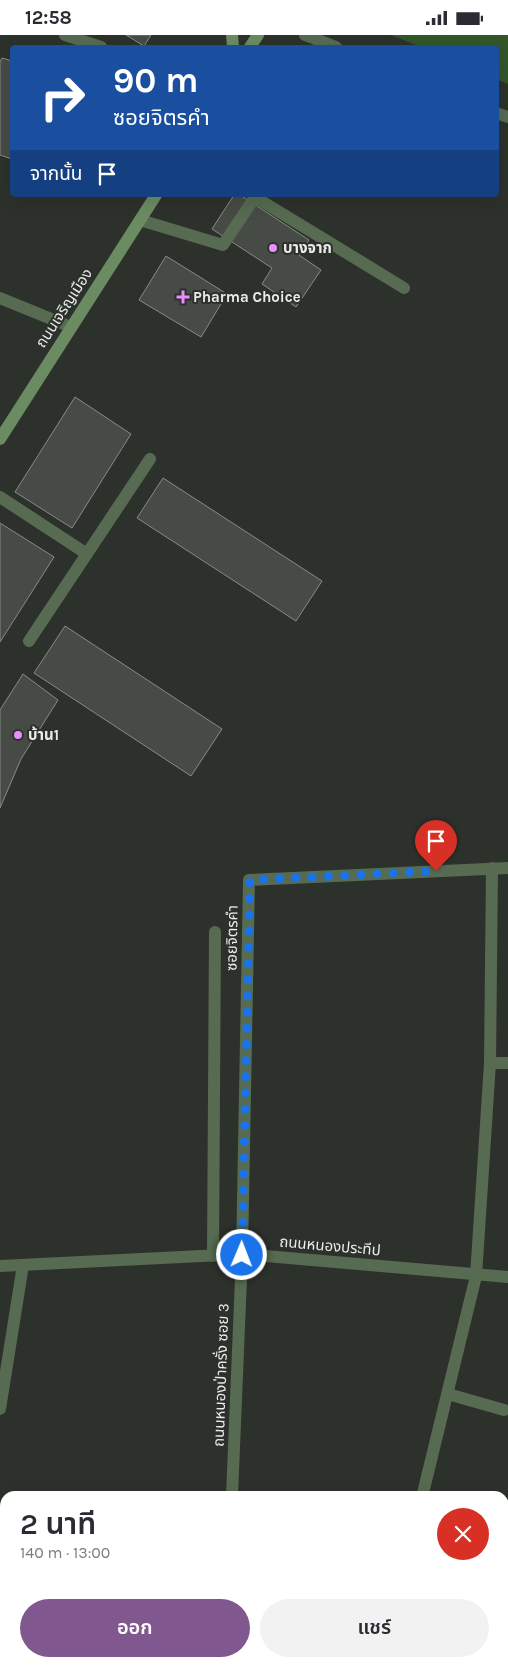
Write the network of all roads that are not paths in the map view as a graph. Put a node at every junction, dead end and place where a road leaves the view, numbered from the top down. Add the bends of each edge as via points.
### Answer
1 (65, 35) edge
2 (305, 35) edge
3 (95, 45) edge
4 (331, 45) edge
5 (155, 197) edge
6 (253, 197) edge
7 (256, 197) edge
8 (140, 221) junction
9 (404, 289) dead end
10 (0, 298) edge
11 (71, 327) junction
12 (0, 439) edge
13 (150, 459) dead end
14 (0, 497) edge
15 (87, 554) junction
16 (29, 641) dead end
17 (492, 868) junction
18 (508, 868) edge
19 (215, 932) dead end
20 (490, 1063) junction
21 (508, 1063) edge
22 (242, 1255) junction
23 (213, 1256) junction
24 (23, 1265) junction
25 (0, 1266) edge
26 (476, 1276) junction
27 (508, 1277) edge
28 (448, 1395) junction
29 (0, 1409) edge
30 (504, 1410) dead end
31 (232, 1491) edge
32 (424, 1491) edge

1 - 3 street
2 - 4 street
5 - 8 main road, ถนนเจริญเมือง
6 - 8 street via 223,245
7 - 9 street
8 - 11 main road, ถนนเจริญเมือง
10 - 11 street
11 - 12 main road, ถนนเจริญเมือง
13 - 15 street
14 - 15 street
15 - 16 street
17 - 18 street, ซอยจิตรคำ
17 - 20 street
17 - 22 street, ซอยจิตรคำ via 250,880
19 - 23 street
20 - 21 street
20 - 26 street
22 - 23 street, ถนนหนองประทีป
22 - 26 street, ถนนหนองประทีป
22 - 31 street, ถนนหนองป่าครั่ง ซอย 3
23 - 24 street, ถนนหนองประทีป
24 - 25 street, ถนนหนองประทีป
24 - 29 street
26 - 27 street, ถนนหนองประทีป
26 - 28 street
28 - 30 street
28 - 32 street

